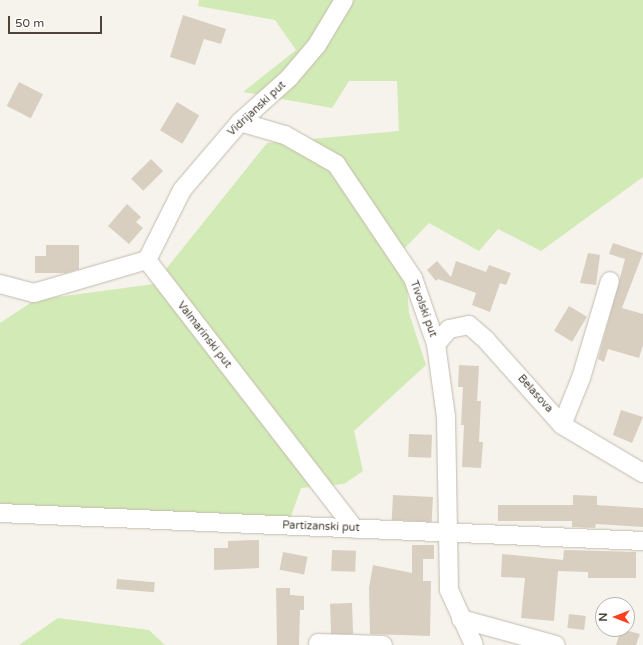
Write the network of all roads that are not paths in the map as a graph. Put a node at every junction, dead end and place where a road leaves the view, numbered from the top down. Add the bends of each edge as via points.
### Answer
1 (344, 0) edge
2 (240, 122) junction
3 (146, 260) junction
4 (610, 281) dead end
5 (0, 284) edge
6 (436, 344) junction
7 (562, 425) junction
8 (643, 473) edge
9 (0, 514) edge
10 (355, 529) junction
11 (448, 533) junction
12 (643, 542) edge
13 (461, 619) junction
14 (318, 643) dead end
15 (384, 645) edge
16 (474, 645) edge
17 (556, 645) edge

1 - 2 street, Vidrijanski put via 317,45 289,78
2 - 3 street, Vidrijanski put via 182,190
2 - 6 street, Tivolski put via 285,135 336,164 413,278
3 - 5 street via 34,293
3 - 10 street, Valmarinski put
4 - 7 street via 581,378
6 - 7 street, Belasova via 449,329 469,325 486,340
6 - 11 street, Tivolski put via 446,417
7 - 8 street, Belasova
9 - 10 street, Partizanski put
10 - 11 street, Partizanski put
11 - 12 street, Partizanski put
11 - 13 street, Tivolski put via 449,590
13 - 16 street, Tivolski put
13 - 17 street
14 - 15 street

